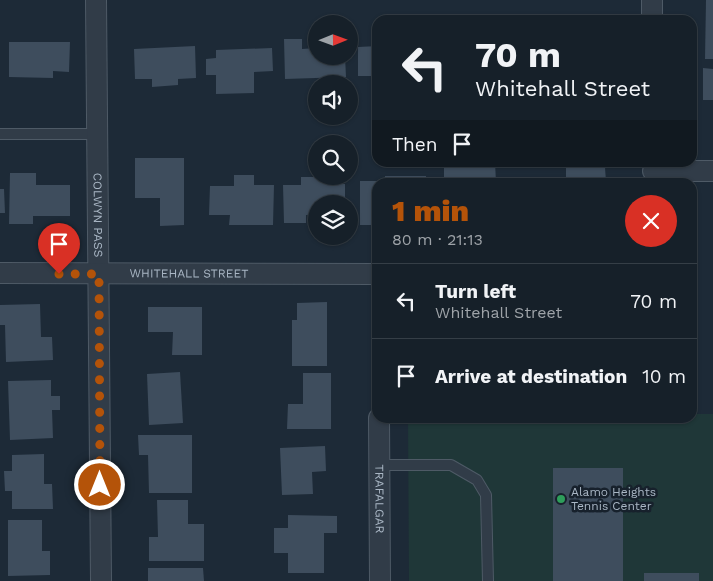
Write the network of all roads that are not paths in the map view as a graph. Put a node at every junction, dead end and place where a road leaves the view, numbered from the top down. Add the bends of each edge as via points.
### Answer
1 (96, 0) edge
2 (652, 0) edge
3 (652, 15) edge
4 (0, 134) edge
5 (97, 134) junction
6 (713, 171) edge
7 (653, 172) edge
8 (0, 274) edge
9 (99, 274) junction
10 (372, 274) edge
11 (379, 423) edge
12 (379, 464) junction
13 (101, 581) edge
14 (380, 581) edge
15 (488, 581) edge

1 - 5 street, COLWYN PASS
2 - 3 street
4 - 5 lane
5 - 9 street, COLWYN PASS
6 - 7 street
8 - 9 street, WHITEHALL STREET
9 - 10 street, WHITEHALL STREET
9 - 13 street, COLWYN PASS
11 - 12 street, TRAFALGAR
12 - 14 street, TRAFALGAR
12 - 15 lane via 452,465 477,480 486,495

